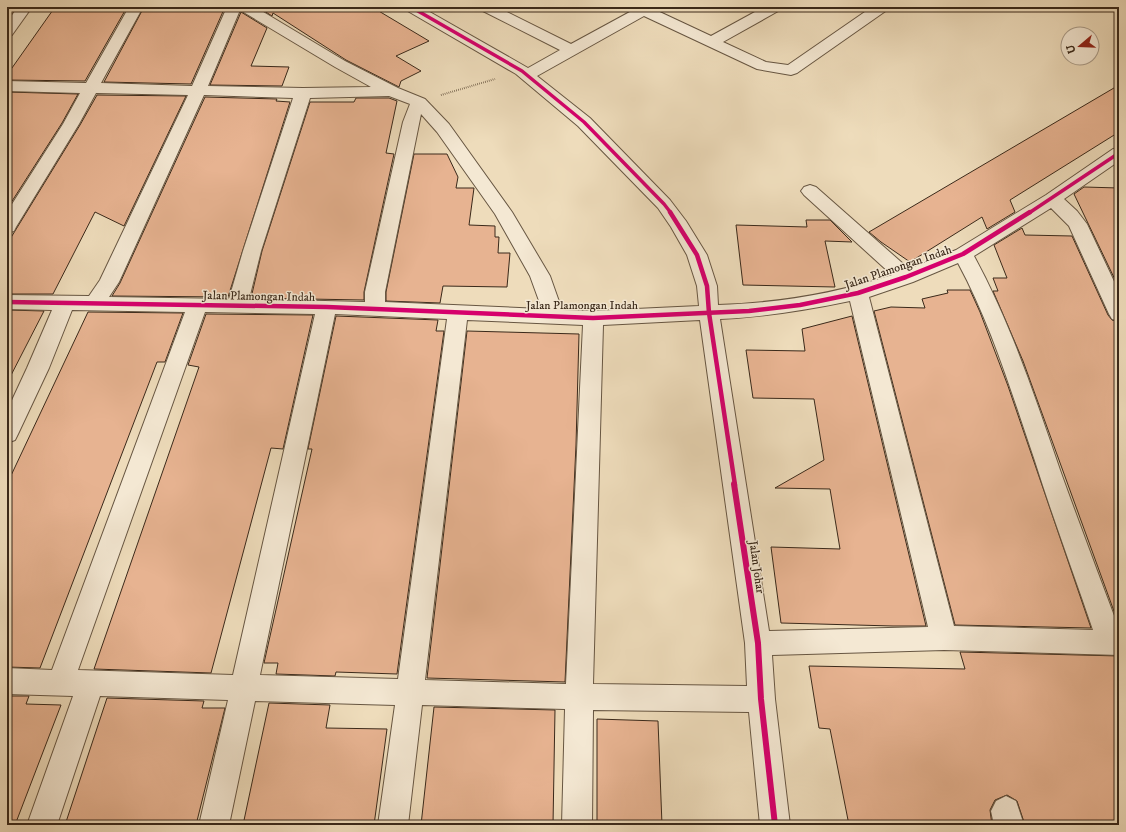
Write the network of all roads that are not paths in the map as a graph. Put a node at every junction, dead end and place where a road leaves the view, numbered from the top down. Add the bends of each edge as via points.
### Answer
1 (25, 7) edge
2 (136, 7) edge
3 (234, 7) edge
4 (245, 7) edge
5 (411, 7) edge
6 (486, 7) edge
7 (775, 7) edge
8 (882, 7) edge
9 (644, 8) edge
10 (7, 32) edge
11 (712, 42) junction
12 (571, 50) junction
13 (524, 73) junction
14 (7, 86) edge
15 (90, 88) junction
16 (198, 90) junction
17 (392, 91) junction
18 (303, 93) junction
19 (419, 102) junction
20 (1119, 153) edge
21 (810, 191) dead end
22 (1052, 199) junction
23 (7, 227) edge
24 (964, 254) junction
25 (906, 278) junction
26 (858, 294) junction
27 (7, 302) edge
28 (65, 303) junction
29 (95, 303) junction
30 (237, 305) junction
31 (197, 306) junction
32 (327, 307) junction
33 (375, 309) junction
34 (458, 313) junction
35 (709, 313) junction
36 (1119, 314) edge
37 (555, 317) junction
38 (593, 318) junction
39 (7, 434) edge
40 (944, 638) junction
41 (758, 643) junction
42 (1115, 643) edge
43 (7, 681) edge
44 (60, 683) junction
45 (91, 684) junction
46 (244, 689) junction
47 (410, 691) junction
48 (580, 697) junction
49 (761, 699) junction
50 (42, 825) edge
51 (214, 825) edge
52 (393, 825) edge
53 (577, 825) edge
54 (775, 825) edge

1 - 10 street
2 - 15 street
3 - 16 street
4 - 17 street via 340,64
5 - 13 street, Jalan Johar
6 - 12 street
7 - 11 street
8 - 11 street via 791,70 762,66
9 - 11 street
9 - 12 street
12 - 13 street
13 - 35 street, Jalan Johar via 584,122 664,204 697,255 707,286
14 - 15 street
15 - 16 street
15 - 23 street via 71,124
16 - 18 street
16 - 29 street via 109,282
17 - 18 street
17 - 19 street
18 - 30 street
19 - 33 street via 415,108 375,292
19 - 37 street via 443,128 503,212 540,276
20 - 22 street, Jalan Plamongan Indah
21 - 25 street
22 - 24 street, Jalan Plamongan Indah
22 - 36 street via 1078,224
24 - 25 street, Jalan Plamongan Indah
24 - 42 street via 981,287 1013,364 1052,479
25 - 26 street, Jalan Plamongan Indah
26 - 35 street, Jalan Plamongan Indah via 800,305
26 - 40 street
27 - 28 street, Jalan Plamongan Indah
28 - 29 street, Jalan Plamongan Indah
28 - 39 street
29 - 31 street, Jalan Plamongan Indah
30 - 31 street, Jalan Plamongan Indah
30 - 32 street, Jalan Plamongan Indah
31 - 44 street
32 - 33 street, Jalan Plamongan Indah
32 - 46 street
33 - 34 street, Jalan Plamongan Indah
34 - 37 street, Jalan Plamongan Indah
34 - 47 street
35 - 38 street, Jalan Plamongan Indah
35 - 41 street, Jalan Johar
37 - 38 street, Jalan Plamongan Indah
38 - 48 street
40 - 41 street
40 - 42 street
41 - 49 street, Jalan Johar
43 - 44 street
44 - 45 street
45 - 46 street
45 - 50 street
46 - 47 street
46 - 51 street
47 - 48 street
47 - 52 street
48 - 49 street
48 - 53 street
49 - 54 street, Jalan Johar

